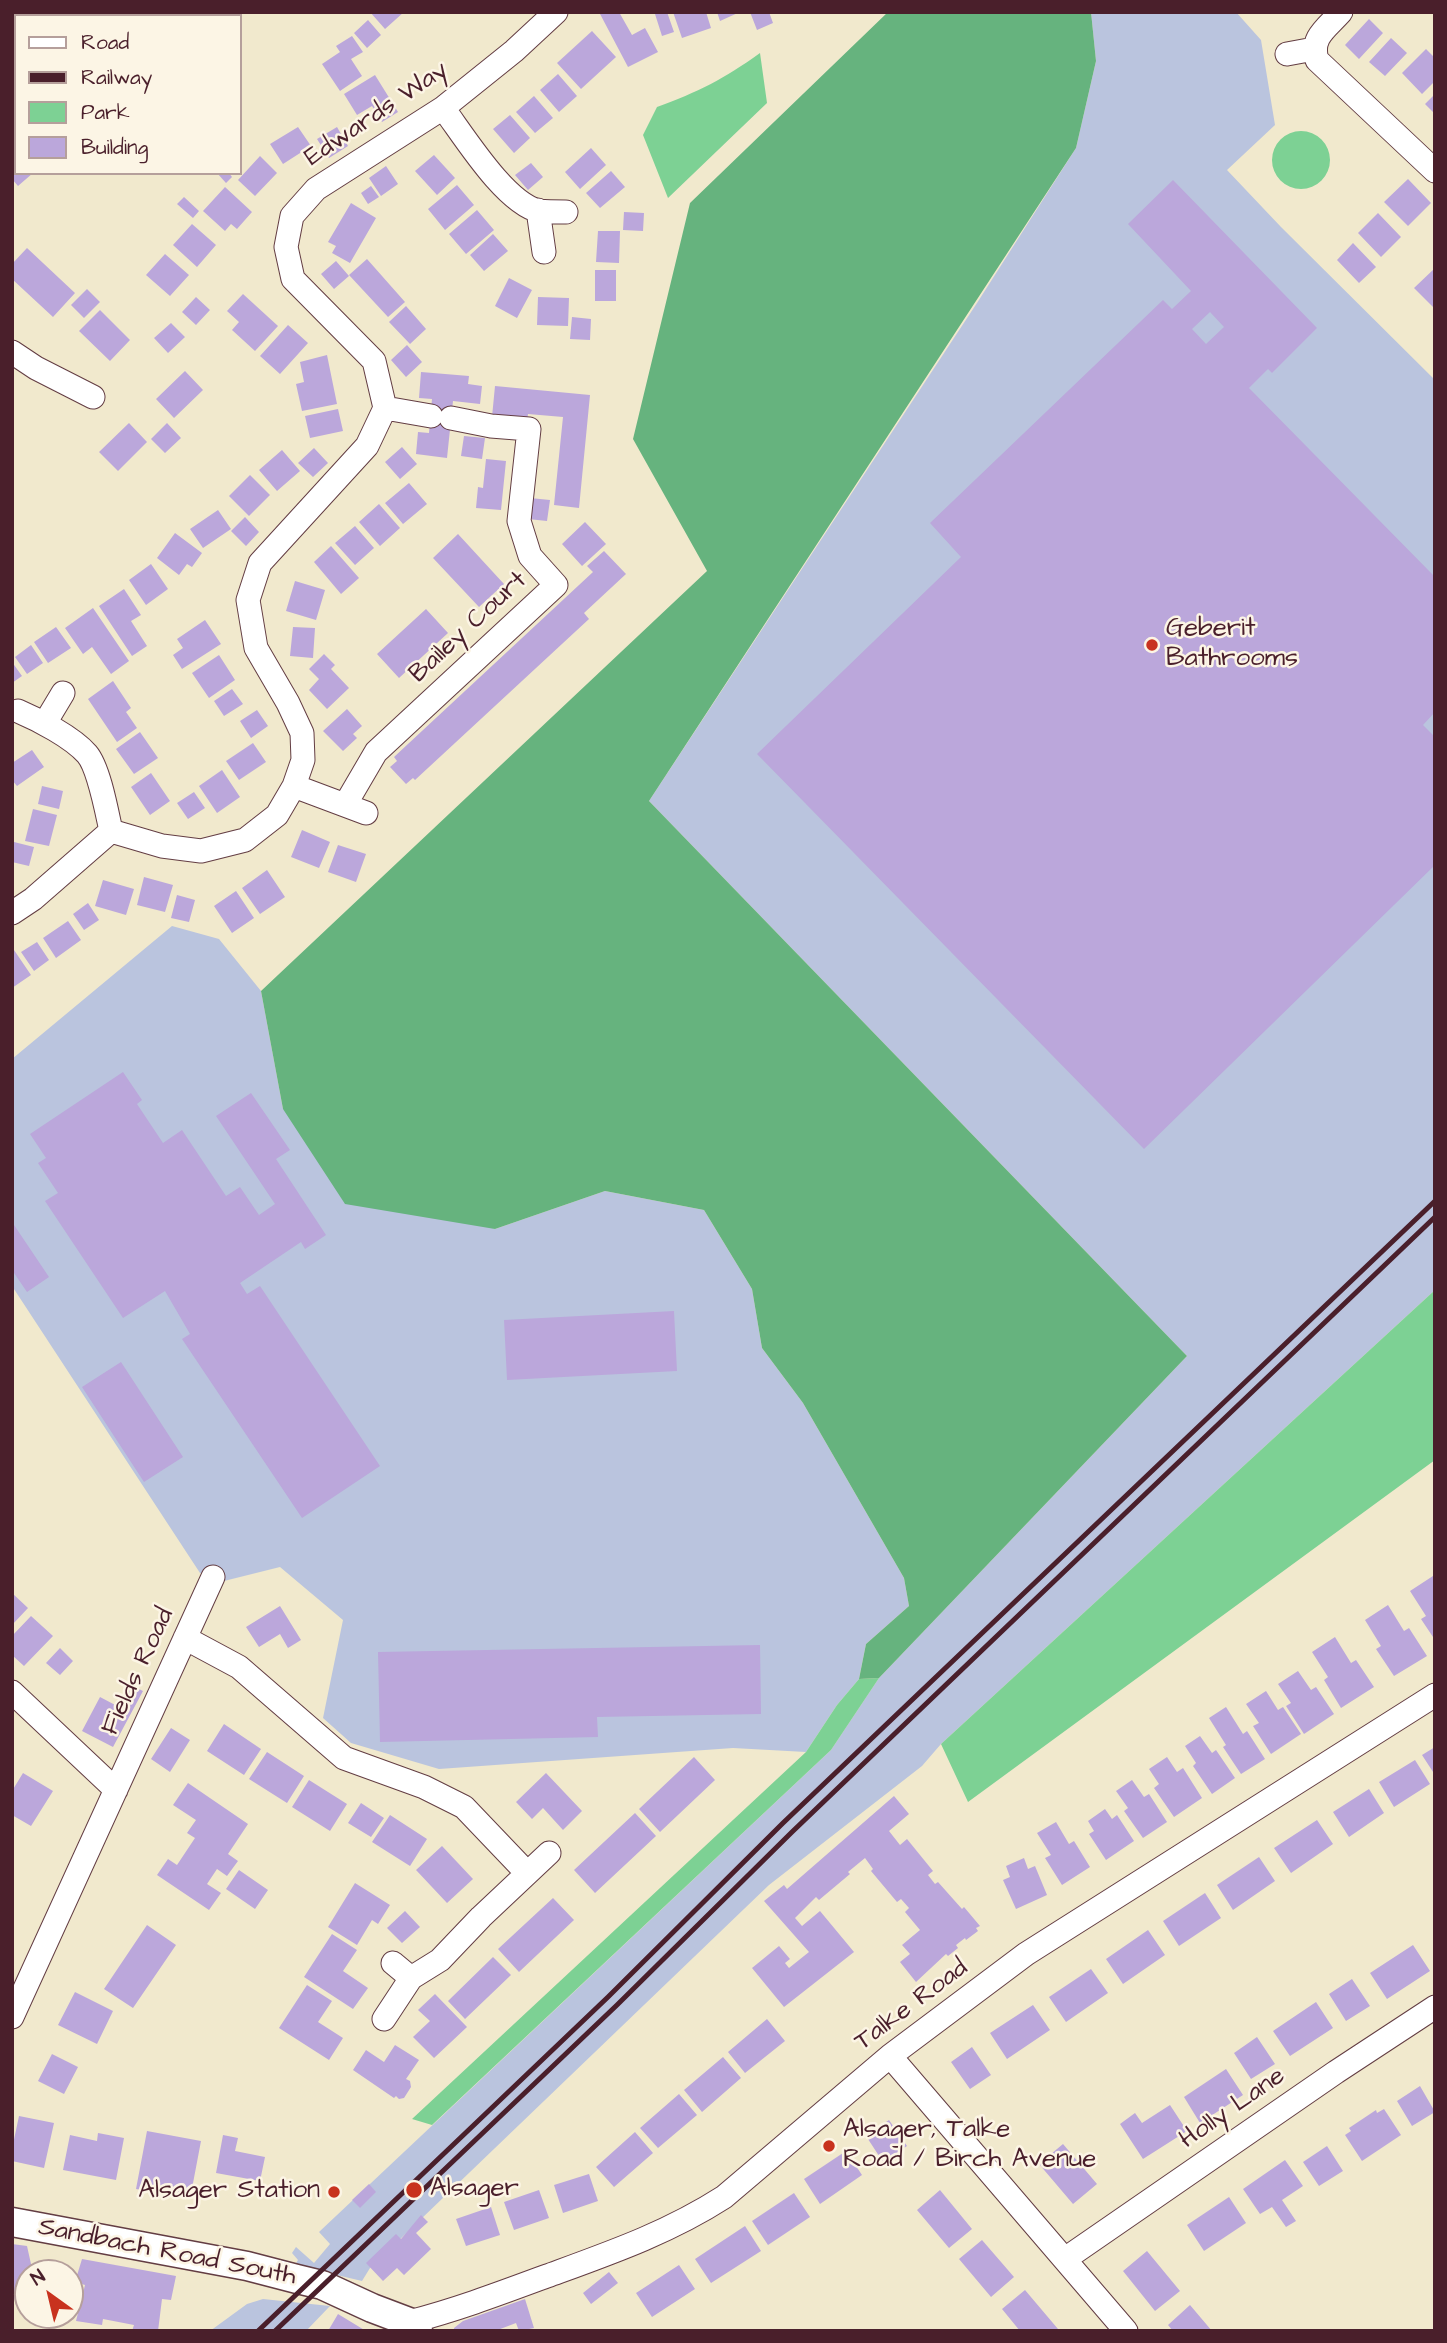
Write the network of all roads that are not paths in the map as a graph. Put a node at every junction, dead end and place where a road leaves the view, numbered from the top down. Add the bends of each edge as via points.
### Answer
1 (556, 12) edge
2 (1341, 12) edge
3 (1314, 49) junction
4 (1287, 54) dead end
5 (443, 108) junction
6 (1435, 171) edge
7 (538, 211) junction
8 (566, 212) dead end
9 (544, 252) dead end
10 (12, 352) edge
11 (93, 397) dead end
12 (385, 408) junction
13 (63, 692) dead end
14 (18, 711) dead end
15 (46, 723) junction
16 (294, 786) junction
17 (111, 831) junction
18 (12, 913) edge
19 (213, 1577) dead end
20 (185, 1638) junction
21 (12, 1692) edge
22 (1435, 1695) edge
23 (116, 1790) junction
24 (549, 1853) dead end
25 (527, 1873) junction
26 (1435, 2007) edge
27 (12, 2017) edge
28 (384, 2019) dead end
29 (890, 2056) junction
30 (12, 2222) edge
31 (1065, 2259) junction
32 (414, 2326) edge
33 (1126, 2331) edge

1 - 5 street, Edwards Way
2 - 3 street via 1316,40
3 - 4 street
3 - 6 street via 1317,60
5 - 7 street via 503,188
5 - 12 street, Edwards Way via 316,189 292,216 286,247 293,279 374,361
7 - 8 street
7 - 9 street
10 - 11 street
12 - 16 street via 367,446 260,563 248,600 256,648 302,733 303,760
12 - 16 street, Bailey Court via 528,429 519,521 530,556 556,585 376,752 356,809
13 - 15 street
14 - 15 street
15 - 17 street via 88,755
16 - 17 street via 277,815 245,840 201,851 162,846
17 - 18 street
19 - 20 street, Fields Road
20 - 23 street, Fields Road
20 - 25 street via 239,1667 344,1758 464,1807
21 - 23 street, Fields Road
22 - 29 street, Talke Road via 1026,1954
23 - 27 street, Fields Road
24 - 25 street
25 - 28 street via 440,1960 402,1971
26 - 31 street, Holly Lane
29 - 31 street
29 - 32 street, Talke Road via 724,2197 696,2215 666,2231
30 - 32 street, Sandbach Road South via 247,2266 321,2286
31 - 33 street

